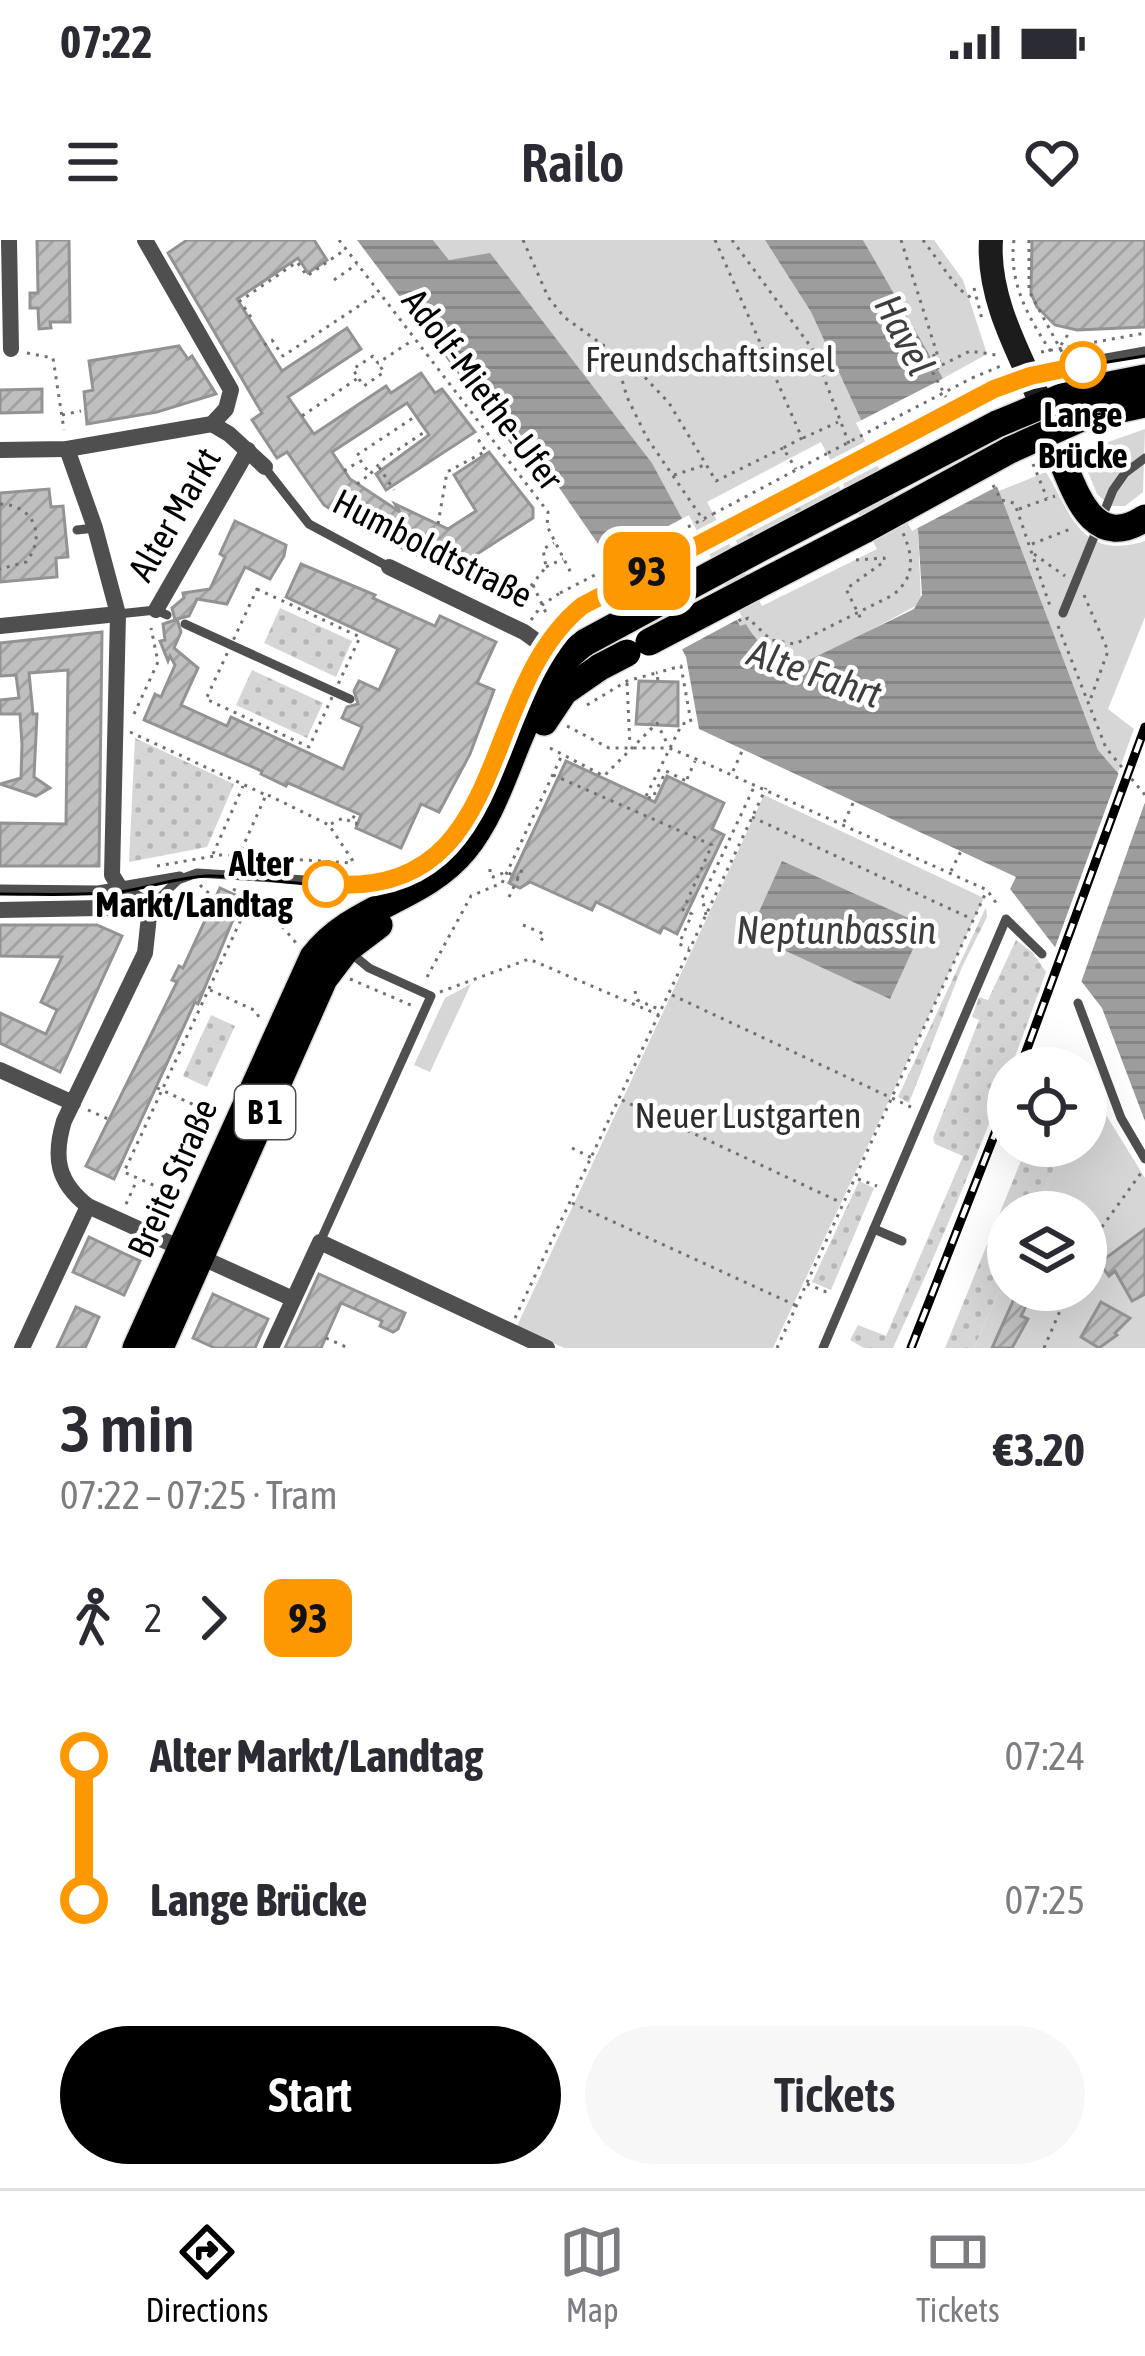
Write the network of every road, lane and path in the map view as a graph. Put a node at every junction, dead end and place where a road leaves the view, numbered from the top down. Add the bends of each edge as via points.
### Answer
1 (9, 240) edge
2 (145, 240) edge
3 (340, 240) edge
4 (523, 240) edge
5 (715, 240) edge
6 (731, 240) edge
7 (901, 240) edge
8 (923, 240) edge
9 (991, 240) edge
10 (1014, 240) edge
11 (1029, 240) edge
12 (346, 249) junction
13 (357, 263) junction
14 (1027, 272) junction
15 (334, 280) dead end
16 (380, 292) junction
17 (1019, 294) junction
18 (975, 301) dead end
19 (251, 317) dead end
20 (1071, 330) dead end
21 (1145, 333) edge
22 (414, 339) junction
23 (264, 345) dead end
24 (1060, 346) junction
25 (1049, 349) dead end
26 (11, 350) joint
27 (1145, 351) edge
28 (934, 354) junction
29 (615, 355) junction
30 (996, 355) dead end
31 (1063, 356) dead end
32 (378, 363) junction
33 (941, 366) junction
34 (1000, 366) dead end
35 (1020, 376) junction
36 (358, 378) junction
37 (1145, 378) edge
38 (1145, 404) edge
39 (81, 411) dead end
40 (61, 415) junction
41 (302, 416) dead end
42 (416, 416) dead end
43 (1047, 417) junction
44 (840, 421) junction
45 (212, 424) junction
46 (426, 431) dead end
47 (486, 435) junction
48 (802, 438) junction
49 (783, 448) junction
50 (68, 449) junction
51 (0, 450) edge
52 (248, 450) junction
53 (853, 453) dead end
54 (357, 455) junction
55 (1021, 456) junction
56 (1145, 458) edge
57 (707, 464) junction
58 (378, 465) junction
59 (265, 467) joint
60 (796, 469) junction
61 (344, 471) dead end
62 (370, 474) junction
63 (674, 475) junction
64 (357, 484) dead end
65 (394, 490) dead end
66 (996, 490) dead end
67 (0, 504) edge
68 (840, 506) junction
69 (1017, 510) junction
70 (1145, 518) edge
71 (705, 523) dead end
72 (438, 524) dead end
73 (1074, 528) dead end
74 (902, 532) dead end
75 (556, 542) junction
76 (855, 543) junction
77 (1030, 545) junction
78 (1033, 553) junction
79 (565, 558) junction
80 (389, 566) joint
81 (547, 567) junction
82 (0, 569) edge
83 (572, 575) dead end
84 (1075, 583) junction
85 (533, 585) junction
86 (514, 607) dead end
87 (1051, 608) dead end
88 (525, 612) dead end
89 (162, 613) junction
90 (857, 613) junction
91 (1063, 613) dead end
92 (118, 614) junction
93 (534, 614) dead end
94 (861, 619) dead end
95 (741, 622) dead end
96 (185, 623) dead end
97 (1058, 625) dead end
98 (0, 626) edge
99 (642, 629) junction
100 (576, 665) junction
101 (656, 673) junction
102 (627, 681) junction
103 (659, 683) dead end
104 (350, 699) dead end
105 (1088, 705) junction
106 (563, 724) dead end
107 (550, 748) dead end
108 (630, 748) junction
109 (669, 748) junction
110 (743, 749) dead end
111 (562, 754) junction
112 (696, 758) junction
113 (732, 772) junction
114 (553, 775) junction
115 (756, 783) junction
116 (244, 784) junction
117 (766, 788) junction
118 (266, 795) junction
119 (1145, 795) edge
120 (854, 801) dead end
121 (752, 817) junction
122 (360, 819) dead end
123 (844, 824) junction
124 (329, 825) junction
125 (961, 851) dead end
126 (212, 856) junction
127 (239, 856) junction
128 (236, 864) dead end
129 (149, 868) dead end
130 (523, 868) dead end
131 (490, 869) dead end
132 (202, 872) junction
133 (506, 872) junction
134 (950, 873) junction
135 (518, 878) junction
136 (221, 884) dead end
137 (120, 888) junction
138 (0, 889) edge
139 (987, 890) junction
140 (509, 896) dead end
141 (251, 898) junction
142 (215, 899) dead end
143 (150, 908) junction
144 (0, 910) edge
145 (706, 917) junction
146 (974, 919) junction
147 (1006, 919) junction
148 (523, 925) dead end
149 (294, 942) dead end
150 (540, 944) dead end
151 (691, 950) junction
152 (340, 954) junction
153 (1042, 954) dead end
154 (208, 989) junction
155 (635, 991) dead end
156 (426, 993) junction
157 (670, 995) junction
158 (1078, 1003) dead end
159 (662, 1013) junction
160 (262, 1023) dead end
161 (0, 1070) edge
162 (160, 1090) junction
163 (892, 1097) junction
164 (227, 1099) dead end
165 (620, 1100) junction
166 (73, 1103) junction
167 (923, 1113) junction
168 (108, 1119) dead end
169 (572, 1148) dead end
170 (592, 1158) junction
171 (1145, 1163) edge
172 (137, 1178) junction
173 (856, 1178) junction
174 (890, 1191) junction
175 (178, 1196) dead end
176 (571, 1203) junction
177 (843, 1204) junction
178 (88, 1206) junction
179 (1107, 1218) edge
180 (119, 1220) junction
181 (874, 1229) junction
182 (902, 1241) dead end
183 (320, 1242) junction
184 (190, 1252) junction
185 (807, 1284) junction
186 (293, 1299) junction
187 (844, 1299) junction
188 (797, 1306) junction
189 (1060, 1311) edge
190 (509, 1330) junction
191 (326, 1338) dead end
192 (22, 1348) edge
193 (136, 1348) edge
194 (160, 1348) edge
195 (271, 1348) edge
196 (348, 1348) edge
197 (547, 1348) edge
198 (777, 1348) edge
199 (823, 1348) edge
200 (1044, 1348) edge

1 - 26 street
2 - 45 street via 232,390
3 - 12 path, Adolf-Miethe-Ufer
4 - 29 path via 564,317
5 - 48 path
6 - 44 path via 814,351
7 - 28 path
8 - 18 path
9 - 35 street
10 - 17 path
11 - 14 path
12 - 13 path, Adolf-Miethe-Ufer
12 - 19 path via 307,276 298,262 241,301
13 - 15 path
13 - 16 path, Adolf-Miethe-Ufer
14 - 17 path
14 - 24 path via 1034,303
16 - 22 path, Adolf-Miethe-Ufer
16 - 23 path via 283,356 272,340
17 - 24 path via 1043,340
20 - 24 path
21 - 24 path
22 - 32 path
22 - 47 path, Adolf-Miethe-Ufer
24 - 25 path
24 - 31 path
26 - 40 path via 52,358
27 - 35 lane
28 - 33 path
28 - 33 path via 933,372
29 - 57 path via 669,403
29 - 63 path via 647,438
30 - 33 path via 970,351
32 - 36 path via 374,356 353,369
32 - 36 path via 384,372 364,386
34 - 60 path, bridge
35 - 43 street
35 - 100 lane, bridge via 569,610
36 - 41 path
37 - 43 main road via 1074,392
38 - 43 main road
39 - 40 path
40 - 50 path
42 - 54 path
43 - 55 main road, B 1
43 - 68 main road, B 1, bridge via 997,424
43 - 70 main road, bridge via 1079,501 1098,522 1123,528
44 - 48 path
44 - 53 path
45 - 50 street
45 - 52 street, Alter Markt
46 - 58 path
47 - 72 path via 478,441 486,452 447,472
47 - 75 path, Adolf-Miethe-Ufer via 548,512
48 - 49 path
49 - 57 path via 716,481
49 - 60 path
50 - 51 street
50 - 92 street, Alter Markt
52 - 59 street, Alter Markt
52 - 89 street, Alter Markt
54 - 61 path
54 - 62 path
55 - 69 path via 1047,498
55 - 76 main road, B 1, bridge
56 - 84 lane via 1113,490
57 - 63 path
58 - 62 path
58 - 65 path
59 - 80 lane, Humboldtstraße via 309,524
60 - 85 path, bridge via 542,605
62 - 64 path
63 - 71 path
66 - 69 path
67 - 82 path via 21,508 37,535 26,562
68 - 76 lane
68 - 99 main road, B 1, bridge via 738,560
69 - 77 path
73 - 77 path
74 - 90 path via 912,562 905,583
75 - 79 path, Adolf-Miethe-Ufer
75 - 81 path via 543,549
76 - 90 path via 885,561 845,589
76 - 99 main road, B 1, bridge
77 - 78 path
78 - 84 path
78 - 87 path
79 - 81 path
79 - 83 path, Adolf-Miethe-Ufer
80 - 100 street, Humboldtstraße
81 - 85 path
84 - 91 lane
84 - 105 path via 1108,652
85 - 86 path
88 - 93 path
89 - 92 lane
89 - 116 path via 151,636 158,662 126,730
90 - 94 path
90 - 95 path via 795,644 771,640 748,618
92 - 98 street, Alter Markt
92 - 137 street via 112,875
96 - 104 lane
97 - 105 path
99 - 100 main road, Breite Straße / B 1, bridge
100 - 102 path via 588,705
100 - 132 lane via 458,823 425,860 398,875 352,883
100 - 152 main road, Breite Straße / B 1 via 542,692 461,854 430,882 368,912
101 - 102 path
101 - 103 path
101 - 109 path via 681,666 691,722
102 - 108 path
105 - 119 path via 1106,748
106 - 108 path via 609,748
107 - 111 path
108 - 109 path
108 - 109 path via 657,723
108 - 111 path via 604,776
109 - 112 path
109 - 112 path via 646,796 652,799 666,771 685,783
110 - 113 path
111 - 114 path
112 - 113 path
113 - 115 path
114 - 133 path
114 - 151 path via 712,845 683,910 692,914 679,944
115 - 117 path
115 - 145 path via 702,898
116 - 118 path
116 - 126 path
117 - 121 path
117 - 123 path
118 - 124 path
118 - 127 path
120 - 123 path
121 - 145 path
121 - 146 path
122 - 124 path via 348,813 356,824 343,818
123 - 134 path
124 - 127 path via 354,863
125 - 134 path
126 - 127 path
126 - 129 path
126 - 132 path
127 - 128 path
130 - 135 path
131 - 133 path via 494,878
132 - 137 lane
132 - 142 path via 200,885
132 - 143 lane via 178,880
133 - 135 path
133 - 156 path via 502,883 464,905
134 - 139 path
135 - 140 path
136 - 141 path
137 - 138 lane
137 - 143 street
139 - 146 path
139 - 147 path
141 - 149 path
141 - 154 path
143 - 144 street
143 - 166 street via 145,953
145 - 151 path
146 - 163 path
147 - 153 lane
147 - 167 lane
148 - 150 path via 544,934
151 - 157 path
152 - 156 lane
152 - 156 path via 414,1007
152 - 184 main road, Breite Straße / B 1
154 - 160 path via 256,1011
154 - 162 path
155 - 159 path
156 - 159 path via 530,959
156 - 183 lane
157 - 159 path
157 - 163 path
158 - 171 lane
159 - 165 path
161 - 166 street
162 - 164 path via 210,1112
162 - 172 path via 124,1172
163 - 167 path
163 - 173 path
165 - 170 path
165 - 177 path
166 - 168 path
166 - 178 street via 57,1157 70,1192
167 - 174 lane
169 - 170 path
170 - 176 path
171 - 179 path
172 - 175 path
172 - 180 path
173 - 174 path
173 - 177 path
174 - 181 lane
176 - 188 path
176 - 190 path
177 - 185 path
178 - 180 street
178 - 192 street
180 - 184 street
181 - 182 lane
181 - 187 lane
183 - 186 street
183 - 190 street
184 - 186 street
184 - 193 main road, Breite Straße / B 1
184 - 194 main road, Breite Straße / B 1
185 - 187 path
185 - 188 path
186 - 195 street
187 - 199 lane
188 - 198 path
189 - 200 path
190 - 197 street
191 - 196 path

